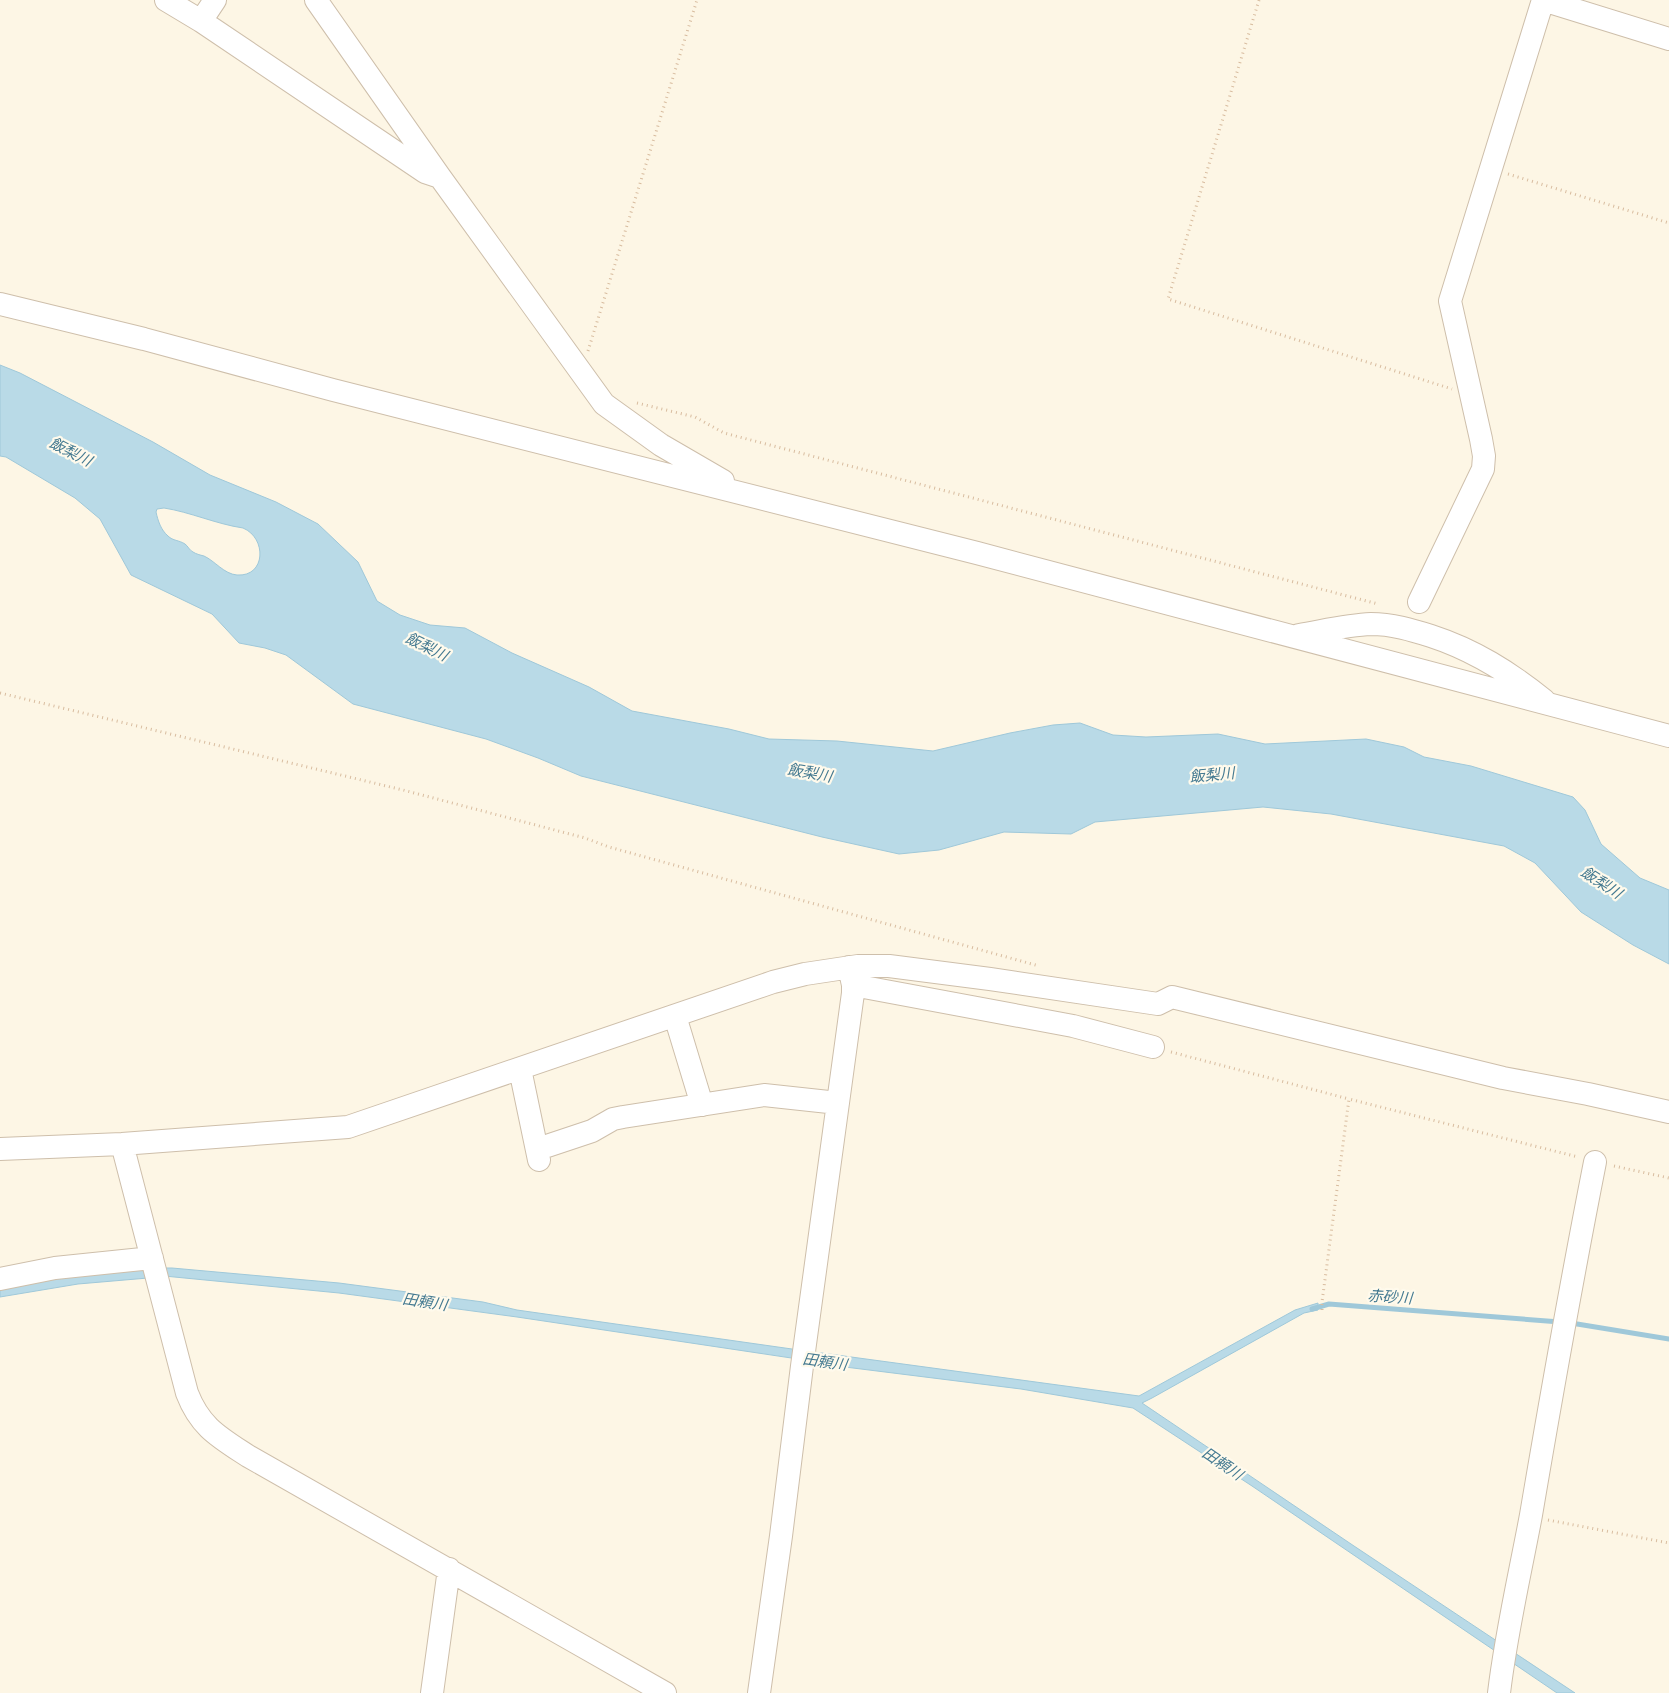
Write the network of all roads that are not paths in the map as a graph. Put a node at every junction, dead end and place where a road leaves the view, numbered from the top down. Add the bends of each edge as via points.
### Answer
1 (166, 0) edge
2 (215, 0) edge
3 (316, 0) edge
4 (1543, 0) edge
5 (201, 21) junction
6 (1669, 39) edge
7 (440, 177) junction
8 (0, 304) edge
9 (750, 496) junction
10 (1410, 615) junction
11 (1290, 636) junction
12 (1551, 706) junction
13 (1669, 736) edge
14 (851, 976) junction
15 (675, 1016) junction
16 (1153, 1047) road end
17 (520, 1069) junction
18 (838, 1103) junction
19 (702, 1105) junction
20 (1669, 1112) edge
21 (122, 1144) junction
22 (0, 1149) edge
23 (1595, 1162) road end
24 (153, 1262) junction
25 (0, 1279) edge
26 (449, 1569) junction
27 (432, 1693) edge
28 (665, 1693) edge
29 (759, 1693) edge
30 (1499, 1693) edge

1 - 5 street
2 - 5 street
3 - 7 street
4 - 6 street
4 - 10 street via 1450,301 1484,456 1483,469
5 - 7 street via 425,172
7 - 9 street via 604,404 660,445
8 - 9 street
9 - 11 street
10 - 11 street
10 - 12 street via 1518,679
11 - 12 street
12 - 13 street
14 - 15 street via 805,974
14 - 16 street
14 - 18 street
14 - 20 street via 868,966 905,968 1158,1004 1172,997 1503,1078
15 - 17 street
15 - 19 street
17 - 19 street via 539,1155 613,1119
17 - 21 street via 348,1128
18 - 19 street via 764,1095
18 - 29 street
21 - 22 street
21 - 24 street
23 - 30 street via 1504,1651
24 - 25 street via 65,1267
24 - 26 street via 187,1393 193,1408 213,1433
26 - 27 street
26 - 28 street

